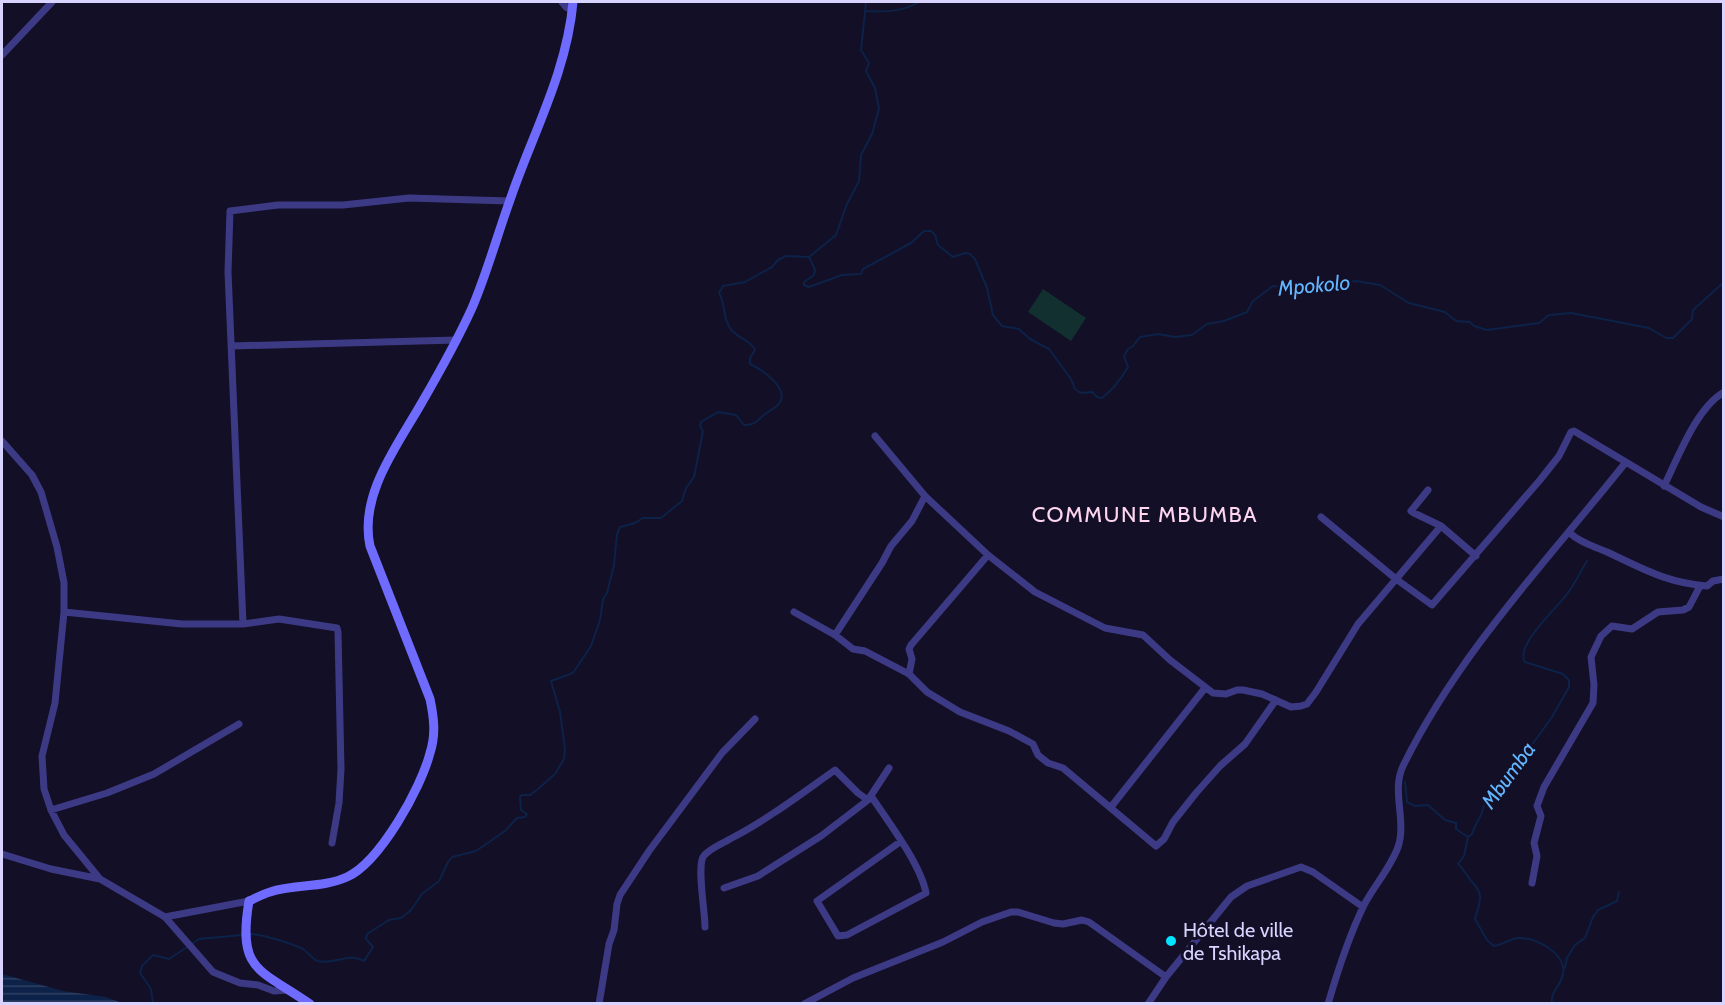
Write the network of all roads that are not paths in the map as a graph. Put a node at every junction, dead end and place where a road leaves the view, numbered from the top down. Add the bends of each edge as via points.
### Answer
1 (52, 2) edge
2 (562, 2) edge
3 (572, 6) edge
4 (2, 55) edge
5 (509, 201) junction
6 (456, 340) junction
7 (231, 346) junction
8 (1724, 392) edge
9 (875, 436) dead end
10 (2, 441) edge
11 (1626, 462) junction
12 (1664, 486) junction
13 (1428, 490) dead end
14 (925, 496) junction
15 (1321, 517) dead end
16 (1724, 517) edge
17 (1441, 526) junction
18 (1570, 533) junction
19 (988, 555) junction
20 (1476, 555) junction
21 (1395, 579) junction
22 (1724, 579) edge
23 (1700, 586) junction
24 (64, 612) junction
25 (794, 612) dead end
26 (243, 624) junction
27 (836, 635) junction
28 (909, 674) junction
29 (1205, 687) junction
30 (1276, 700) junction
31 (754, 718) dead end
32 (239, 724) dead end
33 (889, 768) dead end
34 (869, 798) junction
35 (1111, 807) junction
36 (51, 810) junction
37 (900, 842) junction
38 (332, 843) dead end
39 (2, 854) edge
40 (100, 879) junction
41 (1532, 882) dead end
42 (724, 888) dead end
43 (249, 901) junction
44 (1364, 907) junction
45 (165, 916) junction
46 (705, 927) dead end
47 (1166, 977) junction
48 (290, 990) junction
49 (310, 1004) edge
50 (599, 1004) edge
51 (804, 1004) edge
52 (1148, 1004) edge
53 (1328, 1004) edge

1 - 4 street
2 - 3 street via 566,7
3 - 5 main road via 555,83
5 - 6 main road via 494,252
5 - 7 street via 409,198 231,209
6 - 7 street
6 - 43 main road via 383,467 368,525 370,546 430,699 435,725 431,753 394,827 362,866 347,877 270,892
7 - 26 street
8 - 12 street via 1701,414
9 - 14 street
10 - 24 street via 32,475 41,492 61,565
11 - 12 street
11 - 18 street
11 - 20 street via 1577,432 1570,432 1560,456
12 - 16 street
13 - 17 street via 1411,511
14 - 19 street
14 - 27 street
15 - 21 street
17 - 20 street
17 - 21 street
18 - 23 street via 1642,570
18 - 44 street via 1493,623 1402,768 1398,849
19 - 28 street via 909,648
19 - 29 street via 1035,592 1086,619 1106,628 1143,635
20 - 21 street via 1432,605
21 - 30 street via 1358,624 1306,704 1291,707
22 - 23 street
23 - 41 street via 1689,607 1658,612 1632,629 1612,626 1601,636 1591,657 1593,703 1537,806 1541,816 1534,843 1537,856
24 - 26 street via 182,624
24 - 36 street via 55,703 42,756 44,789
25 - 27 street
26 - 38 street via 279,619 337,628 341,769
27 - 28 street via 853,649 865,651
28 - 35 street via 940,701 1033,744 1038,755 1063,768
29 - 30 street via 1213,693 1243,690
29 - 35 street
30 - 35 street via 1245,744 1196,793 1161,843 1156,846
31 - 50 street via 715,762 620,895
32 - 36 street via 154,774
33 - 34 street
34 - 37 street
34 - 42 street via 796,853 758,876
34 - 46 street via 858,793 835,770 713,849 703,857 700,875
36 - 40 street via 64,835
37 - 37 street via 924,880 926,894 838,936 817,901
39 - 40 street
40 - 45 street
43 - 45 street
43 - 48 main road via 245,927 251,960 263,974
44 - 47 street via 1313,872 1296,867 1247,886 1231,897
44 - 53 street
45 - 48 street via 213,972 274,991
47 - 51 street via 1089,922 1054,923 1011,912 853,978
47 - 52 street
48 - 49 main road

